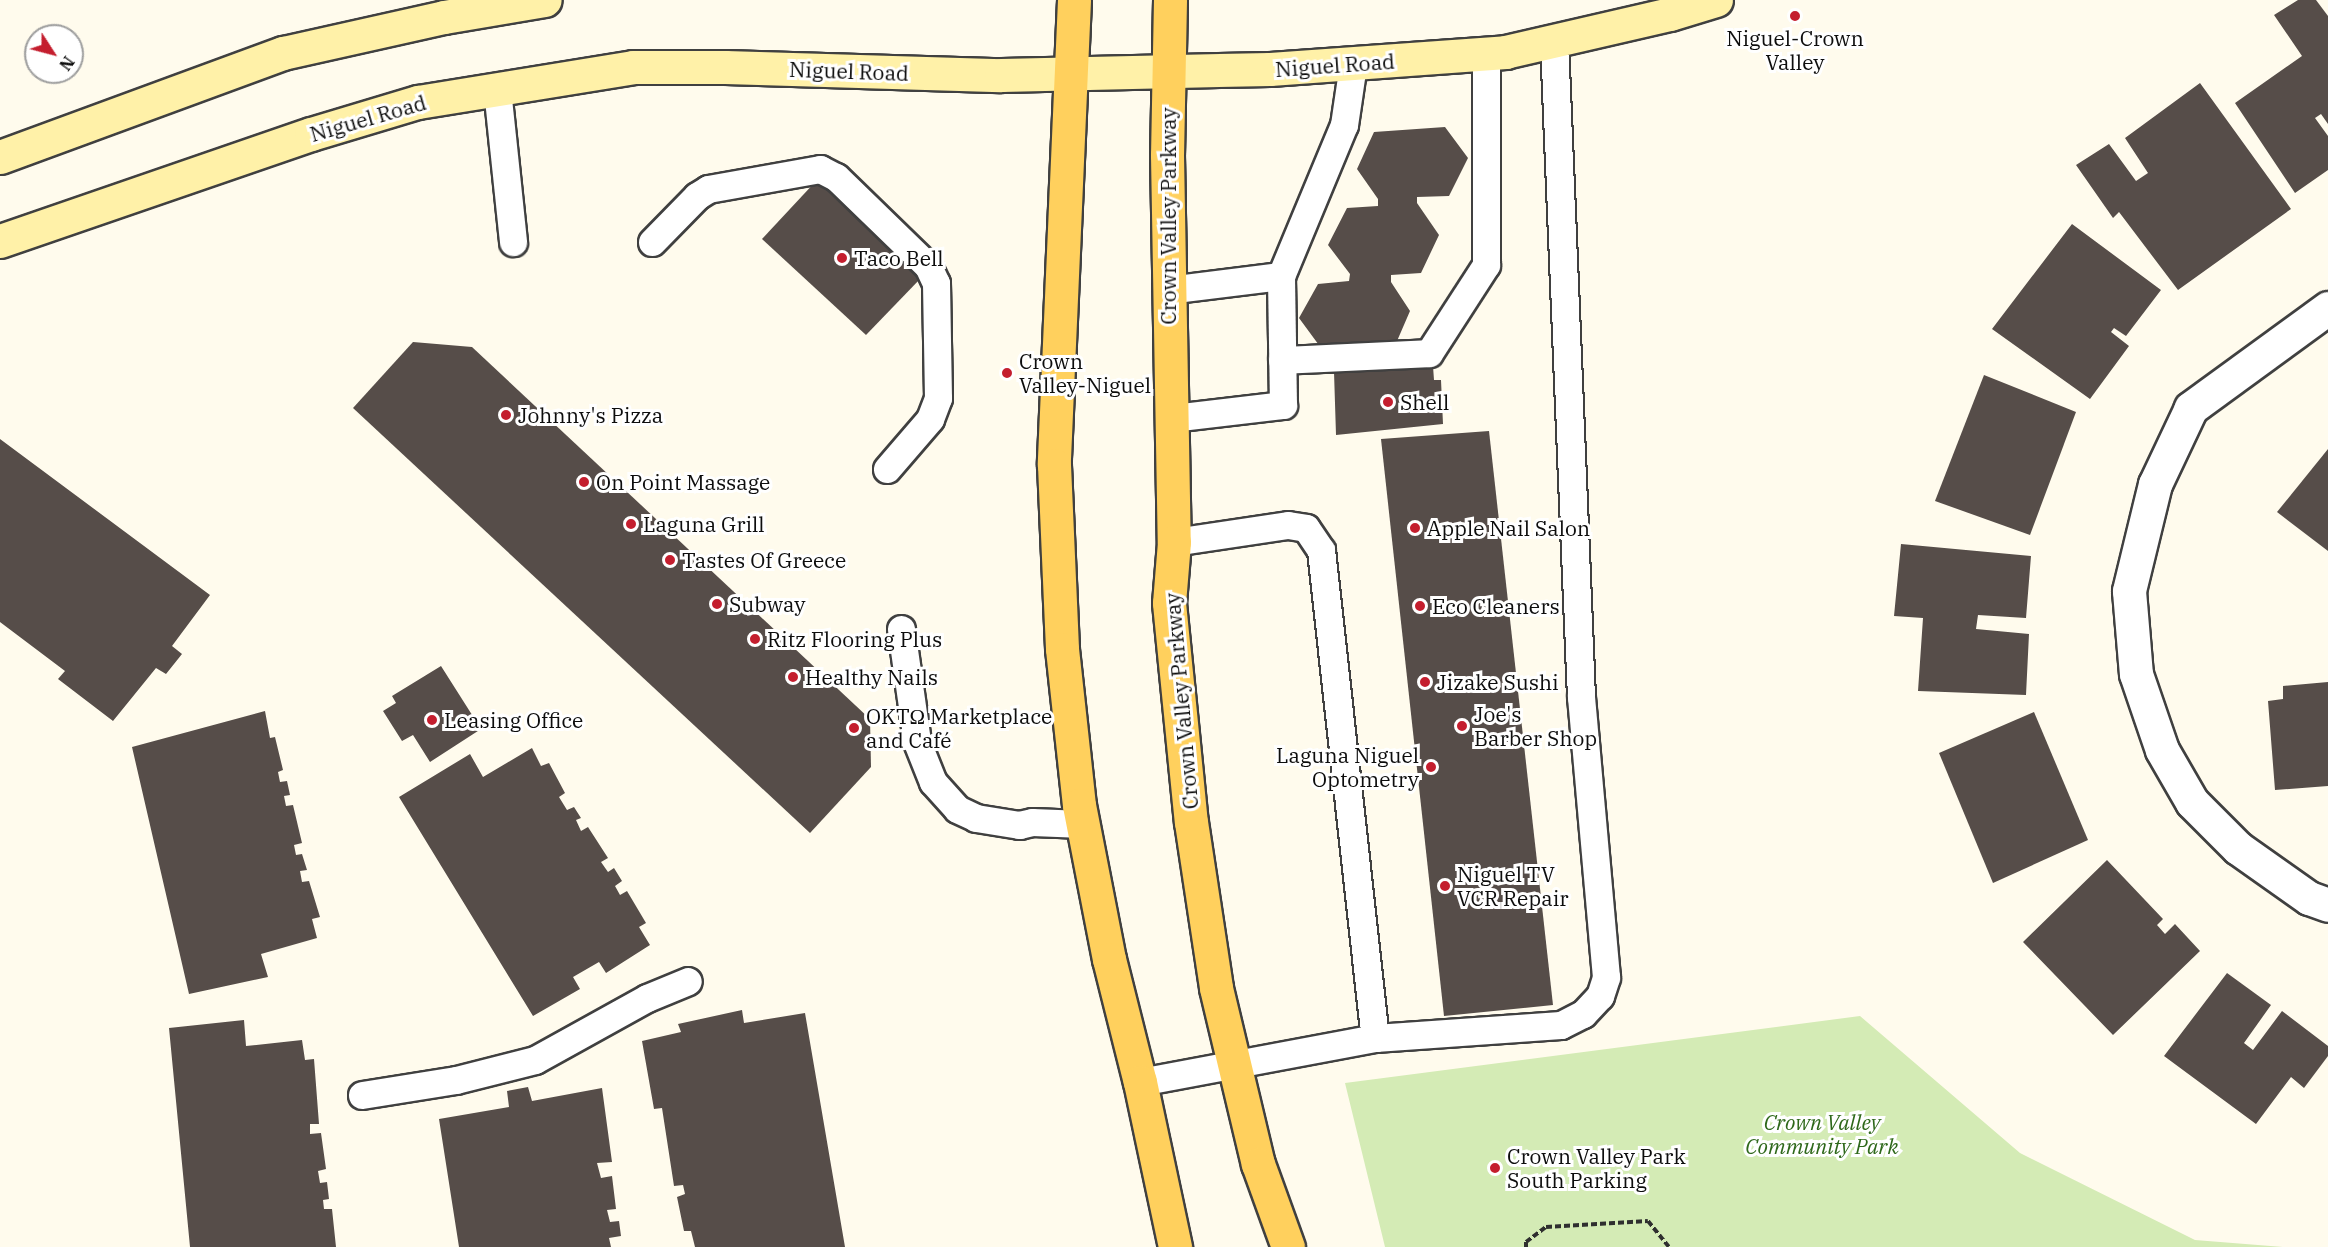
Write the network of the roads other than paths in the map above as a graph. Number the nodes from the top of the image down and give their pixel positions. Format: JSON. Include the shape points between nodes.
{"nodes":[{"id":1,"x":545,"y":0,"type":"edge"},
{"id":2,"x":1074,"y":0,"type":"edge"},
{"id":3,"x":1170,"y":0,"type":"edge"},
{"id":4,"x":1716,"y":0,"type":"edge"},
{"id":5,"x":1554,"y":42,"type":"junction"},
{"id":6,"x":1486,"y":54,"type":"junction"},
{"id":7,"x":1353,"y":64,"type":"junction"},
{"id":8,"x":1167,"y":71,"type":"junction"},
{"id":9,"x":1071,"y":73,"type":"junction"},
{"id":10,"x":497,"y":89,"type":"junction"},
{"id":11,"x":0,"y":157,"type":"edge"},
{"id":12,"x":0,"y":241,"type":"edge"},
{"id":13,"x":513,"y":242,"type":"dead end"},
{"id":14,"x":652,"y":242,"type":"dead end"},
{"id":15,"x":1281,"y":276,"type":"junction"},
{"id":16,"x":1168,"y":290,"type":"junction"},
{"id":17,"x":2328,"y":308,"type":"edge"},
{"id":18,"x":1282,"y":360,"type":"junction"},
{"id":19,"x":1172,"y":418,"type":"junction"},
{"id":20,"x":887,"y":469,"type":"dead end"},
{"id":21,"x":1174,"y":542,"type":"junction"},
{"id":22,"x":901,"y":629,"type":"dead end"},
{"id":23,"x":1083,"y":824,"type":"junction"},
{"id":24,"x":2328,"y":905,"type":"edge"},
{"id":25,"x":688,"y":981,"type":"dead end"},
{"id":26,"x":1375,"y":1038,"type":"junction"},
{"id":27,"x":1235,"y":1065,"type":"junction"},
{"id":28,"x":1140,"y":1082,"type":"junction"},
{"id":29,"x":362,"y":1095,"type":"dead end"},
{"id":30,"x":1175,"y":1247,"type":"edge"},
{"id":31,"x":1288,"y":1247,"type":"edge"}],
"edges":[{"from":1,"to":11,"type":"main road","via":[[444,17],[283,53]]},
{"from":2,"to":9,"type":"main road"},
{"from":3,"to":8,"type":"main road","name":"Crown Valley Parkway"},
{"from":4,"to":5,"type":"main road","name":"Niguel Road"},
{"from":5,"to":6,"type":"main road","name":"Niguel Road"},
{"from":5,"to":26,"type":"lane","via":[[1581,697],[1606,978],[1600,996],[1583,1014],[1561,1025]]},
{"from":6,"to":7,"type":"main road","name":"Niguel Road"},
{"from":6,"to":18,"type":"lane","via":[[1486,265],[1429,353]]},
{"from":7,"to":8,"type":"main road","name":"Niguel Road"},
{"from":7,"to":15,"type":"lane","via":[[1344,125]]},
{"from":8,"to":9,"type":"main road","name":"Niguel Road"},
{"from":8,"to":16,"type":"main road","name":"Crown Valley Parkway"},
{"from":9,"to":10,"type":"main road","name":"Niguel Road","via":[[633,67]]},
{"from":9,"to":23,"type":"main road","via":[[1054,465],[1062,650]]},
{"from":10,"to":12,"type":"main road","name":"Niguel Road","via":[[418,102],[311,134]]},
{"from":10,"to":13,"type":"lane"},
{"from":14,"to":20,"type":"lane","via":[[708,189],[820,169],[836,177],[928,266],[936,283],[938,398],[930,419]]},
{"from":15,"to":16,"type":"lane"},
{"from":15,"to":18,"type":"lane"},
{"from":16,"to":19,"type":"main road","name":"Crown Valley Parkway"},
{"from":17,"to":24,"type":"street","via":[[2191,408],[2156,484],[2129,591],[2136,674],[2162,750],[2192,802],[2238,848],[2309,898]]},
{"from":18,"to":19,"type":"lane","via":[[1283,405]]},
{"from":19,"to":21,"type":"main road","name":"Crown Valley Parkway"},
{"from":21,"to":26,"type":"lane","via":[[1288,525],[1306,528],[1321,550]]},
{"from":21,"to":27,"type":"main road","name":"Crown Valley Parkway","via":[[1169,603],[1191,822],[1216,988]]},
{"from":22,"to":23,"type":"lane","via":[[917,742],[933,783],[957,809],[976,819],[1019,825]]},
{"from":23,"to":28,"type":"main road","via":[[1109,959]]},
{"from":25,"to":29,"type":"lane","via":[[647,998],[535,1060],[456,1080]]},
{"from":26,"to":27,"type":"lane"},
{"from":27,"to":28,"type":"lane"},
{"from":27,"to":31,"type":"main road","name":"Crown Valley Parkway","via":[[1258,1164]]},
{"from":28,"to":30,"type":"main road"}]}
